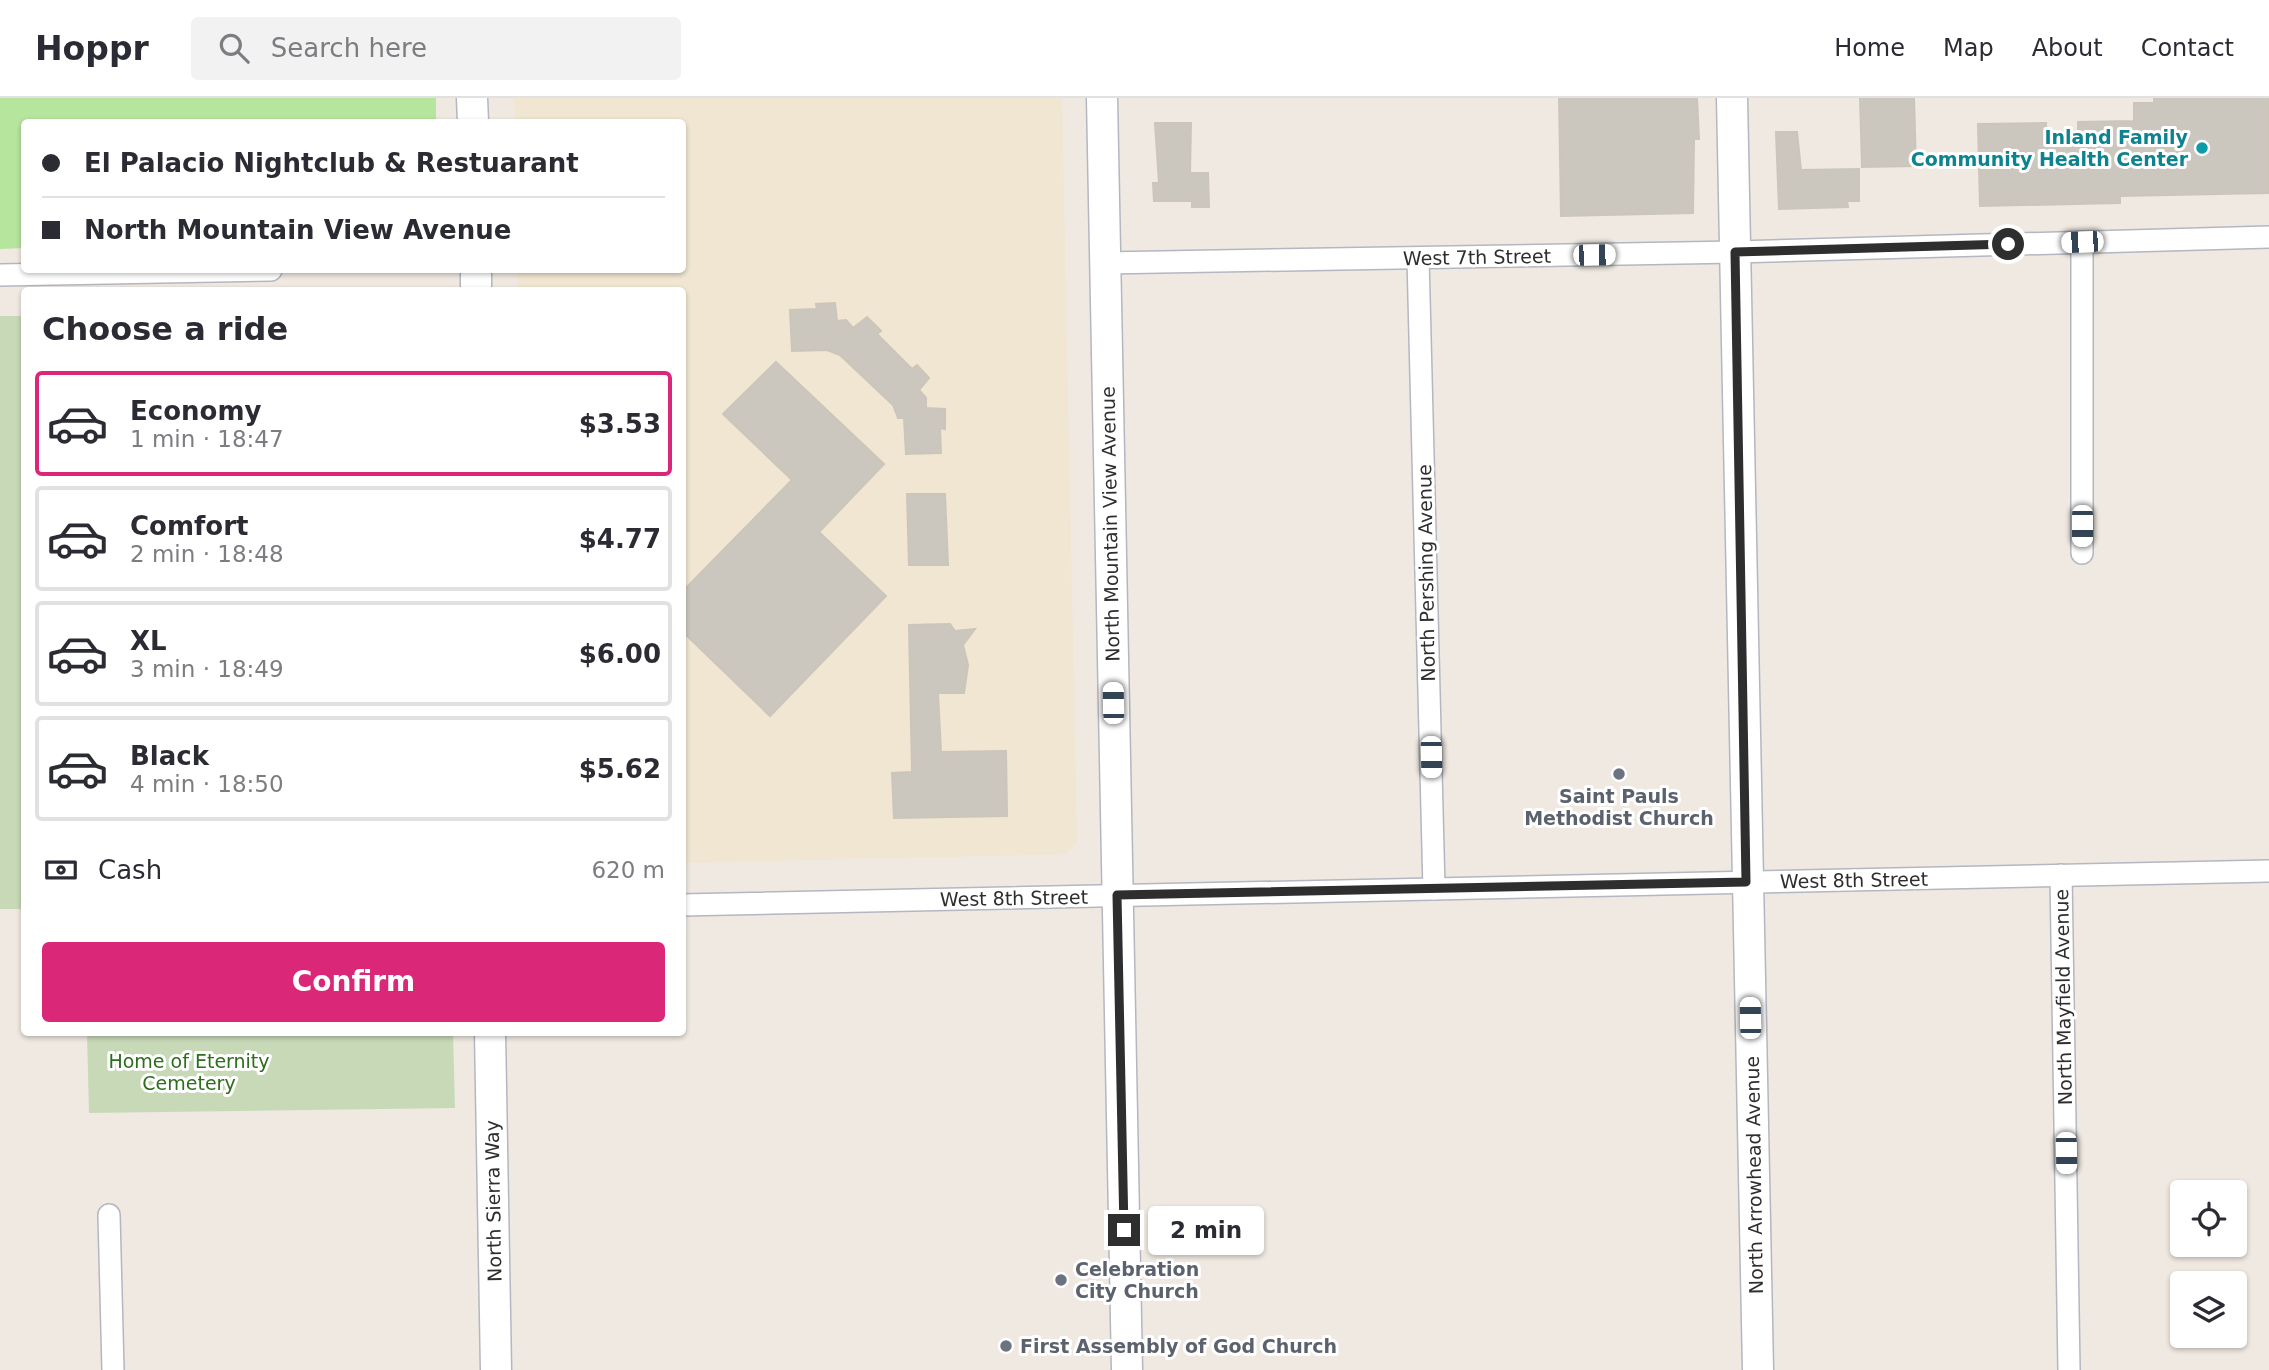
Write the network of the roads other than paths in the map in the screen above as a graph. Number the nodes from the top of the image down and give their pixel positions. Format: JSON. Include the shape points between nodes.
{"nodes":[{"id":1,"x":472,"y":98,"type":"edge"},
{"id":2,"x":1102,"y":98,"type":"edge"},
{"id":3,"x":1732,"y":98,"type":"edge"},
{"id":4,"x":473,"y":119,"type":"edge"},
{"id":5,"x":2269,"y":237,"type":"edge"},
{"id":6,"x":2082,"y":242,"type":"junction"},
{"id":7,"x":1735,"y":252,"type":"junction"},
{"id":8,"x":1418,"y":258,"type":"junction"},
{"id":9,"x":1105,"y":263,"type":"junction"},
{"id":10,"x":108,"y":273,"type":"edge"},
{"id":11,"x":0,"y":275,"type":"edge"},
{"id":12,"x":2082,"y":553,"type":"dead end"},
{"id":13,"x":2269,"y":871,"type":"edge"},
{"id":14,"x":2061,"y":875,"type":"junction"},
{"id":15,"x":1746,"y":882,"type":"junction"},
{"id":16,"x":1434,"y":888,"type":"junction"},
{"id":17,"x":1117,"y":895,"type":"junction"},
{"id":18,"x":686,"y":905,"type":"edge"},
{"id":19,"x":489,"y":1036,"type":"edge"},
{"id":20,"x":109,"y":1215,"type":"dead end"},
{"id":21,"x":114,"y":1370,"type":"edge"},
{"id":22,"x":496,"y":1370,"type":"edge"},
{"id":23,"x":1127,"y":1370,"type":"edge"},
{"id":24,"x":1758,"y":1370,"type":"edge"},
{"id":25,"x":2069,"y":1370,"type":"edge"}],
"edges":[{"from":1,"to":4,"type":"street"},
{"from":2,"to":9,"type":"street","name":"North Mountain View Avenue"},
{"from":3,"to":7,"type":"street","name":"North Arrowhead Avenue"},
{"from":5,"to":6,"type":"street","name":"West 7th Street"},
{"from":6,"to":7,"type":"street","name":"West 7th Street"},
{"from":6,"to":12,"type":"street"},
{"from":7,"to":8,"type":"street","name":"West 7th Street"},
{"from":7,"to":15,"type":"street","name":"North Arrowhead Avenue"},
{"from":8,"to":9,"type":"street","name":"West 7th Street"},
{"from":8,"to":16,"type":"street","name":"North Pershing Avenue"},
{"from":9,"to":17,"type":"street","name":"North Mountain View Avenue"},
{"from":10,"to":11,"type":"street"},
{"from":13,"to":14,"type":"street","name":"West 8th Street"},
{"from":14,"to":15,"type":"street","name":"West 8th Street"},
{"from":14,"to":25,"type":"street","name":"North Mayfield Avenue"},
{"from":15,"to":16,"type":"street","name":"West 8th Street"},
{"from":15,"to":24,"type":"street","name":"North Arrowhead Avenue"},
{"from":16,"to":17,"type":"street","name":"West 8th Street"},
{"from":17,"to":18,"type":"street","name":"West 8th Street"},
{"from":17,"to":23,"type":"street","name":"North Mountain View Avenue"},
{"from":19,"to":22,"type":"street","name":"North Sierra Way"},
{"from":20,"to":21,"type":"street"}]}
